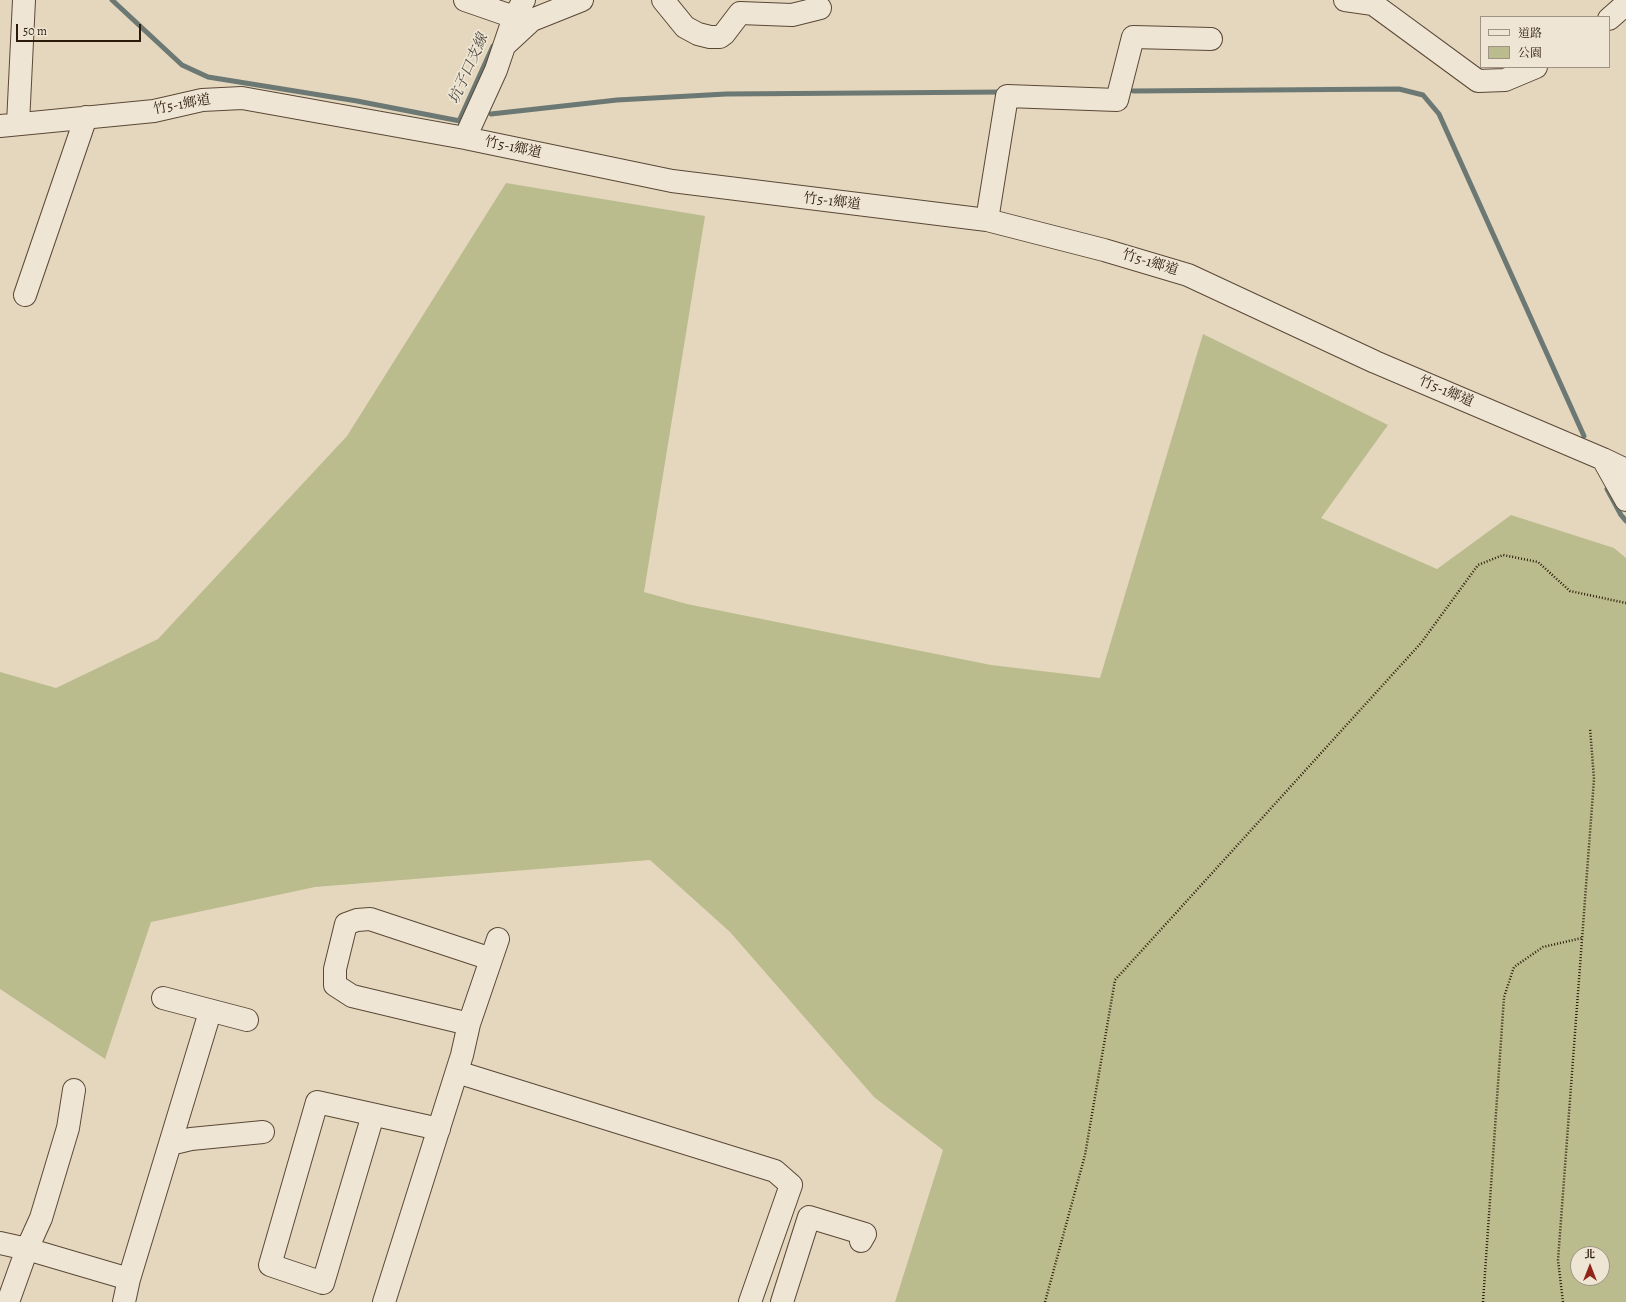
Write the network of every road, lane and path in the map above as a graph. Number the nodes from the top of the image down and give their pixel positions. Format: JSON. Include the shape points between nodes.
{"nodes":[{"id":1,"x":24,"y":0,"type":"edge"},
{"id":2,"x":465,"y":0,"type":"edge"},
{"id":3,"x":582,"y":0,"type":"edge"},
{"id":4,"x":663,"y":0,"type":"edge"},
{"id":5,"x":1345,"y":0,"type":"edge"},
{"id":6,"x":1626,"y":4,"type":"edge"},
{"id":7,"x":820,"y":8,"type":"dead end"},
{"id":8,"x":519,"y":9,"type":"edge"},
{"id":9,"x":1610,"y":18,"type":"edge"},
{"id":10,"x":1212,"y":39,"type":"dead end"},
{"id":11,"x":504,"y":46,"type":"junction"},
{"id":12,"x":1534,"y":68,"type":"edge"},
{"id":13,"x":86,"y":117,"type":"junction"},
{"id":14,"x":9,"y":125,"type":"edge"},
{"id":15,"x":465,"y":138,"type":"junction"},
{"id":16,"x":987,"y":220,"type":"junction"},
{"id":17,"x":25,"y":295,"type":"dead end"},
{"id":18,"x":1603,"y":459,"type":"junction"},
{"id":19,"x":1626,"y":470,"type":"edge"},
{"id":20,"x":1626,"y":500,"type":"edge"},
{"id":21,"x":1626,"y":603,"type":"edge"},
{"id":22,"x":1590,"y":728,"type":"dead end"},
{"id":23,"x":1582,"y":938,"type":"junction"},
{"id":24,"x":498,"y":939,"type":"dead end"},
{"id":25,"x":491,"y":959,"type":"junction"},
{"id":26,"x":163,"y":998,"type":"dead end"},
{"id":27,"x":210,"y":1012,"type":"junction"},
{"id":28,"x":247,"y":1020,"type":"dead end"},
{"id":29,"x":469,"y":1024,"type":"junction"},
{"id":30,"x":457,"y":1072,"type":"junction"},
{"id":31,"x":74,"y":1090,"type":"dead end"},
{"id":32,"x":373,"y":1115,"type":"junction"},
{"id":33,"x":439,"y":1129,"type":"junction"},
{"id":34,"x":263,"y":1132,"type":"dead end"},
{"id":35,"x":170,"y":1144,"type":"junction"},
{"id":36,"x":861,"y":1241,"type":"dead end"},
{"id":37,"x":0,"y":1243,"type":"edge"},
{"id":38,"x":27,"y":1248,"type":"junction"},
{"id":39,"x":129,"y":1279,"type":"junction"},
{"id":40,"x":8,"y":1302,"type":"edge"},
{"id":41,"x":124,"y":1302,"type":"edge"},
{"id":42,"x":384,"y":1302,"type":"edge"},
{"id":43,"x":750,"y":1302,"type":"edge"},
{"id":44,"x":782,"y":1302,"type":"edge"},
{"id":45,"x":1045,"y":1302,"type":"edge"},
{"id":46,"x":1483,"y":1302,"type":"edge"},
{"id":47,"x":1563,"y":1302,"type":"edge"}],
"edges":[{"from":1,"to":14,"type":"street"},
{"from":2,"to":8,"type":"street"},
{"from":3,"to":11,"type":"street","via":[[532,20]]},
{"from":4,"to":7,"type":"street","via":[[685,27],[710,37],[720,37],[724,34],[740,13],[792,15]]},
{"from":5,"to":12,"type":"street","via":[[1373,4],[1478,81],[1505,80]]},
{"from":6,"to":9,"type":"street"},
{"from":8,"to":11,"type":"street"},
{"from":10,"to":16,"type":"street","via":[[1133,37],[1117,100],[1007,96]]},
{"from":11,"to":15,"type":"street","via":[[496,70]]},
{"from":13,"to":14,"type":"street","name":"竹5-1鄉道"},
{"from":13,"to":15,"type":"street","name":"竹5-1鄉道","via":[[154,111],[202,100],[242,98]]},
{"from":13,"to":17,"type":"street"},
{"from":15,"to":16,"type":"street","name":"竹5-1鄉道","via":[[672,181]]},
{"from":16,"to":18,"type":"street","name":"竹5-1鄉道","via":[[1188,275],[1375,362]]},
{"from":18,"to":19,"type":"street","name":"竹5-1鄉道"},
{"from":18,"to":20,"type":"street"},
{"from":21,"to":45,"type":"path","via":[[1570,591],[1538,562],[1503,555],[1478,565],[1421,643],[1115,980],[1085,1155]]},
{"from":22,"to":23,"type":"path","via":[[1594,779]]},
{"from":23,"to":46,"type":"path","via":[[1544,947],[1514,967],[1504,997]]},
{"from":23,"to":47,"type":"path","via":[[1558,1260]]},
{"from":24,"to":25,"type":"street"},
{"from":25,"to":29,"type":"street"},
{"from":25,"to":29,"type":"street","via":[[370,919],[346,924],[335,969],[335,985],[352,996]]},
{"from":26,"to":27,"type":"street"},
{"from":27,"to":28,"type":"street"},
{"from":27,"to":35,"type":"street"},
{"from":29,"to":30,"type":"street"},
{"from":30,"to":33,"type":"street"},
{"from":30,"to":43,"type":"street","via":[[775,1171],[791,1185]]},
{"from":31,"to":38,"type":"street","via":[[68,1128],[41,1218]]},
{"from":32,"to":32,"type":"street","via":[[317,1102],[270,1265],[323,1283]]},
{"from":32,"to":33,"type":"street"},
{"from":33,"to":42,"type":"street"},
{"from":34,"to":35,"type":"street","via":[[191,1138]]},
{"from":35,"to":39,"type":"street"},
{"from":36,"to":44,"type":"street","via":[[865,1234],[809,1217]]},
{"from":37,"to":38,"type":"street"},
{"from":38,"to":39,"type":"street"},
{"from":38,"to":40,"type":"street"},
{"from":39,"to":41,"type":"street"}]}
